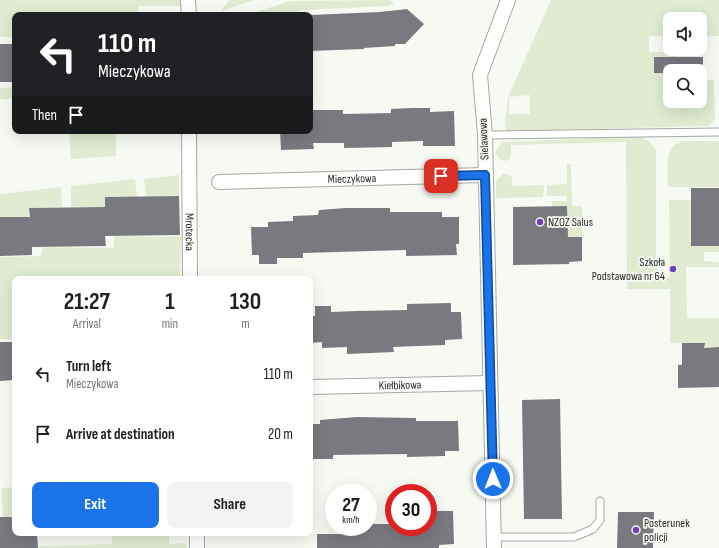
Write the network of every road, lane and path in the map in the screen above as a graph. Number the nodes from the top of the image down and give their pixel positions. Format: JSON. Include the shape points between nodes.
{"nodes":[{"id":1,"x":188,"y":0,"type":"edge"},
{"id":2,"x":508,"y":0,"type":"edge"},
{"id":3,"x":189,"y":12,"type":"edge"},
{"id":4,"x":719,"y":132,"type":"edge"},
{"id":5,"x":189,"y":134,"type":"edge"},
{"id":6,"x":485,"y":135,"type":"junction"},
{"id":7,"x":485,"y":175,"type":"junction"},
{"id":8,"x":219,"y":182,"type":"dead end"},
{"id":9,"x":190,"y":276,"type":"edge"},
{"id":10,"x":489,"y":383,"type":"junction"},
{"id":11,"x":313,"y":387,"type":"edge"},
{"id":12,"x":600,"y":501,"type":"dead end"},
{"id":13,"x":197,"y":536,"type":"edge"},
{"id":14,"x":494,"y":543,"type":"edge"},
{"id":15,"x":197,"y":548,"type":"edge"}],
"edges":[{"from":1,"to":3,"type":"street"},
{"from":2,"to":6,"type":"street","name":"Sielawowa","via":[[480,75]]},
{"from":4,"to":6,"type":"lane"},
{"from":5,"to":9,"type":"street","name":"Mrotecka"},
{"from":6,"to":7,"type":"street","name":"Sielawowa"},
{"from":7,"to":8,"type":"street","name":"Mieczykowa"},
{"from":7,"to":10,"type":"street","name":"Sielawowa"},
{"from":10,"to":11,"type":"street","name":"Kiełbikowa"},
{"from":10,"to":14,"type":"street","name":"Sielawowa"},
{"from":12,"to":14,"type":"lane","via":[[600,520],[592,529],[574,537]]},
{"from":13,"to":15,"type":"street"}]}
